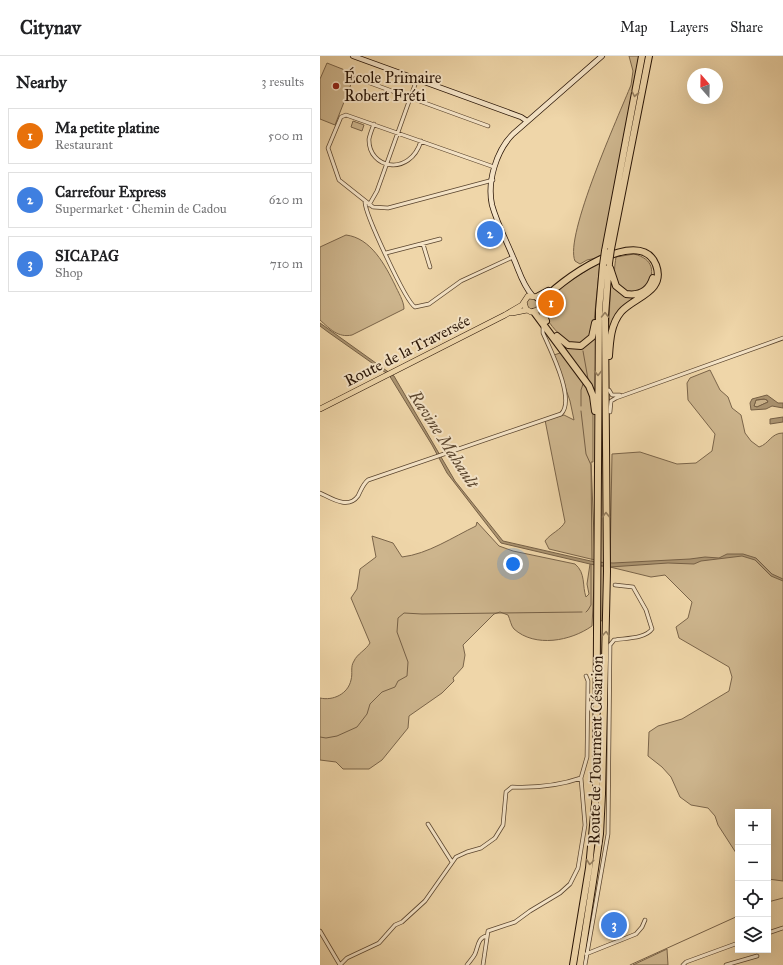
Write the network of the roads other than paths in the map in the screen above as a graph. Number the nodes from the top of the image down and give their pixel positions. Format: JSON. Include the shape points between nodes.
{"nodes":[{"id":1,"x":353,"y":56,"type":"edge"},
{"id":2,"x":602,"y":56,"type":"edge"},
{"id":3,"x":642,"y":56,"type":"edge"},
{"id":4,"x":649,"y":56,"type":"edge"},
{"id":5,"x":417,"y":79,"type":"junction"},
{"id":6,"x":370,"y":83,"type":"dead end"},
{"id":7,"x":410,"y":98,"type":"junction"},
{"id":8,"x":527,"y":121,"type":"junction"},
{"id":9,"x":374,"y":124,"type":"junction"},
{"id":10,"x":488,"y":126,"type":"dead end"},
{"id":11,"x":397,"y":132,"type":"junction"},
{"id":12,"x":421,"y":141,"type":"junction"},
{"id":13,"x":386,"y":164,"type":"junction"},
{"id":14,"x":495,"y":168,"type":"junction"},
{"id":15,"x":493,"y":180,"type":"junction"},
{"id":16,"x":365,"y":202,"type":"junction"},
{"id":17,"x":369,"y":205,"type":"junction"},
{"id":18,"x":440,"y":239,"type":"dead end"},
{"id":19,"x":423,"y":244,"type":"junction"},
{"id":20,"x":608,"y":250,"type":"junction"},
{"id":21,"x":386,"y":253,"type":"junction"},
{"id":22,"x":618,"y":254,"type":"junction"},
{"id":23,"x":514,"y":257,"type":"junction"},
{"id":24,"x":606,"y":264,"type":"junction"},
{"id":25,"x":430,"y":266,"type":"dead end"},
{"id":26,"x":555,"y":288,"type":"junction"},
{"id":27,"x":600,"y":294,"type":"junction"},
{"id":28,"x":530,"y":298,"type":"junction"},
{"id":29,"x":540,"y":305,"type":"junction"},
{"id":30,"x":527,"y":310,"type":"junction"},
{"id":31,"x":534,"y":312,"type":"junction"},
{"id":32,"x":505,"y":315,"type":"junction"},
{"id":33,"x":545,"y":325,"type":"junction"},
{"id":34,"x":783,"y":338,"type":"edge"},
{"id":35,"x":610,"y":390,"type":"junction"},
{"id":36,"x":627,"y":393,"type":"junction"},
{"id":37,"x":320,"y":409,"type":"edge"},
{"id":38,"x":610,"y":412,"type":"junction"},
{"id":39,"x":598,"y":440,"type":"junction"},
{"id":40,"x":606,"y":489,"type":"junction"},
{"id":41,"x":320,"y":493,"type":"edge"},
{"id":42,"x":615,"y":585,"type":"dead end"},
{"id":43,"x":586,"y":676,"type":"dead end"},
{"id":44,"x":581,"y":778,"type":"junction"},
{"id":45,"x":428,"y":824,"type":"dead end"},
{"id":46,"x":452,"y":862,"type":"junction"},
{"id":47,"x":645,"y":920,"type":"dead end"},
{"id":48,"x":783,"y":928,"type":"edge"},
{"id":49,"x":320,"y":931,"type":"edge"},
{"id":50,"x":771,"y":932,"type":"edge"},
{"id":51,"x":487,"y":936,"type":"junction"},
{"id":52,"x":735,"y":944,"type":"edge"},
{"id":53,"x":586,"y":954,"type":"junction"},
{"id":54,"x":757,"y":956,"type":"dead end"},
{"id":55,"x":467,"y":965,"type":"edge"},
{"id":56,"x":483,"y":965,"type":"edge"},
{"id":57,"x":573,"y":965,"type":"edge"},
{"id":58,"x":580,"y":965,"type":"edge"},
{"id":59,"x":585,"y":965,"type":"edge"},
{"id":60,"x":683,"y":965,"type":"edge"},
{"id":61,"x":726,"y":965,"type":"edge"}],
"edges":[{"from":1,"to":5,"type":"main road"},
{"from":2,"to":8,"type":"main road"},
{"from":3,"to":20,"type":"highway","one_way":true},
{"from":4,"to":20,"type":"highway"},
{"from":5,"to":7,"type":"street"},
{"from":5,"to":8,"type":"main road"},
{"from":6,"to":7,"type":"street"},
{"from":7,"to":10,"type":"street"},
{"from":7,"to":11,"type":"street"},
{"from":8,"to":14,"type":"main road","via":[[505,143]]},
{"from":9,"to":11,"type":"street"},
{"from":9,"to":13,"type":"street","via":[[370,147],[378,159]]},
{"from":9,"to":16,"type":"street","via":[[344,115],[328,150],[338,180]]},
{"from":11,"to":12,"type":"street"},
{"from":11,"to":13,"type":"street"},
{"from":12,"to":13,"type":"street","via":[[411,159],[397,165]]},
{"from":12,"to":14,"type":"street"},
{"from":13,"to":17,"type":"street"},
{"from":14,"to":15,"type":"main road"},
{"from":15,"to":17,"type":"street","via":[[388,208],[376,209]]},
{"from":15,"to":23,"type":"main road","via":[[493,207]]},
{"from":16,"to":17,"type":"street"},
{"from":16,"to":21,"type":"street","via":[[369,219]]},
{"from":18,"to":19,"type":"street"},
{"from":19,"to":21,"type":"street"},
{"from":19,"to":25,"type":"street"},
{"from":20,"to":24,"type":"highway","bridge":true},
{"from":21,"to":23,"type":"street","via":[[408,300],[418,308],[436,300],[462,281]]},
{"from":22,"to":24,"type":"highway","via":[[637,253],[649,261],[653,275],[649,287],[638,294],[623,292],[615,284]]},
{"from":22,"to":26,"type":"highway","via":[[589,265]]},
{"from":22,"to":35,"type":"highway","via":[[635,250],[646,253],[654,261],[657,274],[653,288],[626,307],[614,323],[610,341]]},
{"from":23,"to":28,"type":"main road"},
{"from":24,"to":27,"type":"highway"},
{"from":40,"to":24,"type":"highway","one_way":true},
{"from":26,"to":28,"type":"highway"},
{"from":26,"to":29,"type":"highway"},
{"from":27,"to":29,"type":"highway","via":[[593,334],[588,342],[578,347],[562,341],[544,318]]},
{"from":27,"to":39,"type":"highway","one_way":true},
{"from":28,"to":29,"type":"main road"},
{"from":28,"to":30,"type":"main road"},
{"from":28,"to":32,"type":"main road","name":"Route de la Traversée"},
{"from":29,"to":31,"type":"main road"},
{"from":30,"to":31,"type":"main road"},
{"from":30,"to":32,"type":"main road","name":"Route de la Traversée"},
{"from":31,"to":33,"type":"highway"},
{"from":32,"to":37,"type":"main road","name":"Route de la Traversée"},
{"from":33,"to":39,"type":"highway","via":[[591,389]]},
{"from":33,"to":41,"type":"street","via":[[543,333],[565,389],[564,411],[558,416],[368,480],[358,496],[350,502],[338,501]]},
{"from":34,"to":36,"type":"street"},
{"from":35,"to":36,"type":"street","via":[[614,395]]},
{"from":35,"to":38,"type":"highway"},
{"from":36,"to":38,"type":"street","via":[[612,400]]},
{"from":38,"to":40,"type":"highway"},
{"from":39,"to":57,"type":"highway","one_way":true,"via":[[598,678],[593,833]]},
{"from":58,"to":40,"type":"highway","one_way":true,"via":[[600,834],[607,571]]},
{"from":42,"to":53,"type":"street","name":"Route de Tourment Césarion","via":[[633,587],[646,610],[652,629],[642,636],[614,640],[610,645],[608,834]]},
{"from":43,"to":44,"type":"street","via":[[587,757]]},
{"from":44,"to":46,"type":"street","via":[[546,787],[508,788],[501,830],[485,846],[463,853]]},
{"from":44,"to":51,"type":"street","via":[[584,825],[580,861],[573,880],[554,898],[511,924],[490,930]]},
{"from":45,"to":46,"type":"street"},
{"from":46,"to":49,"type":"street","via":[[420,907],[395,925],[380,943],[347,958],[340,965]]},
{"from":47,"to":53,"type":"street","via":[[638,932]]},
{"from":48,"to":50,"type":"street"},
{"from":51,"to":55,"type":"street","via":[[482,937]]},
{"from":51,"to":56,"type":"street"},
{"from":52,"to":60,"type":"street"},
{"from":53,"to":59,"type":"street","name":"Route de Tourment Césarion"},
{"from":54,"to":61,"type":"street"}]}
